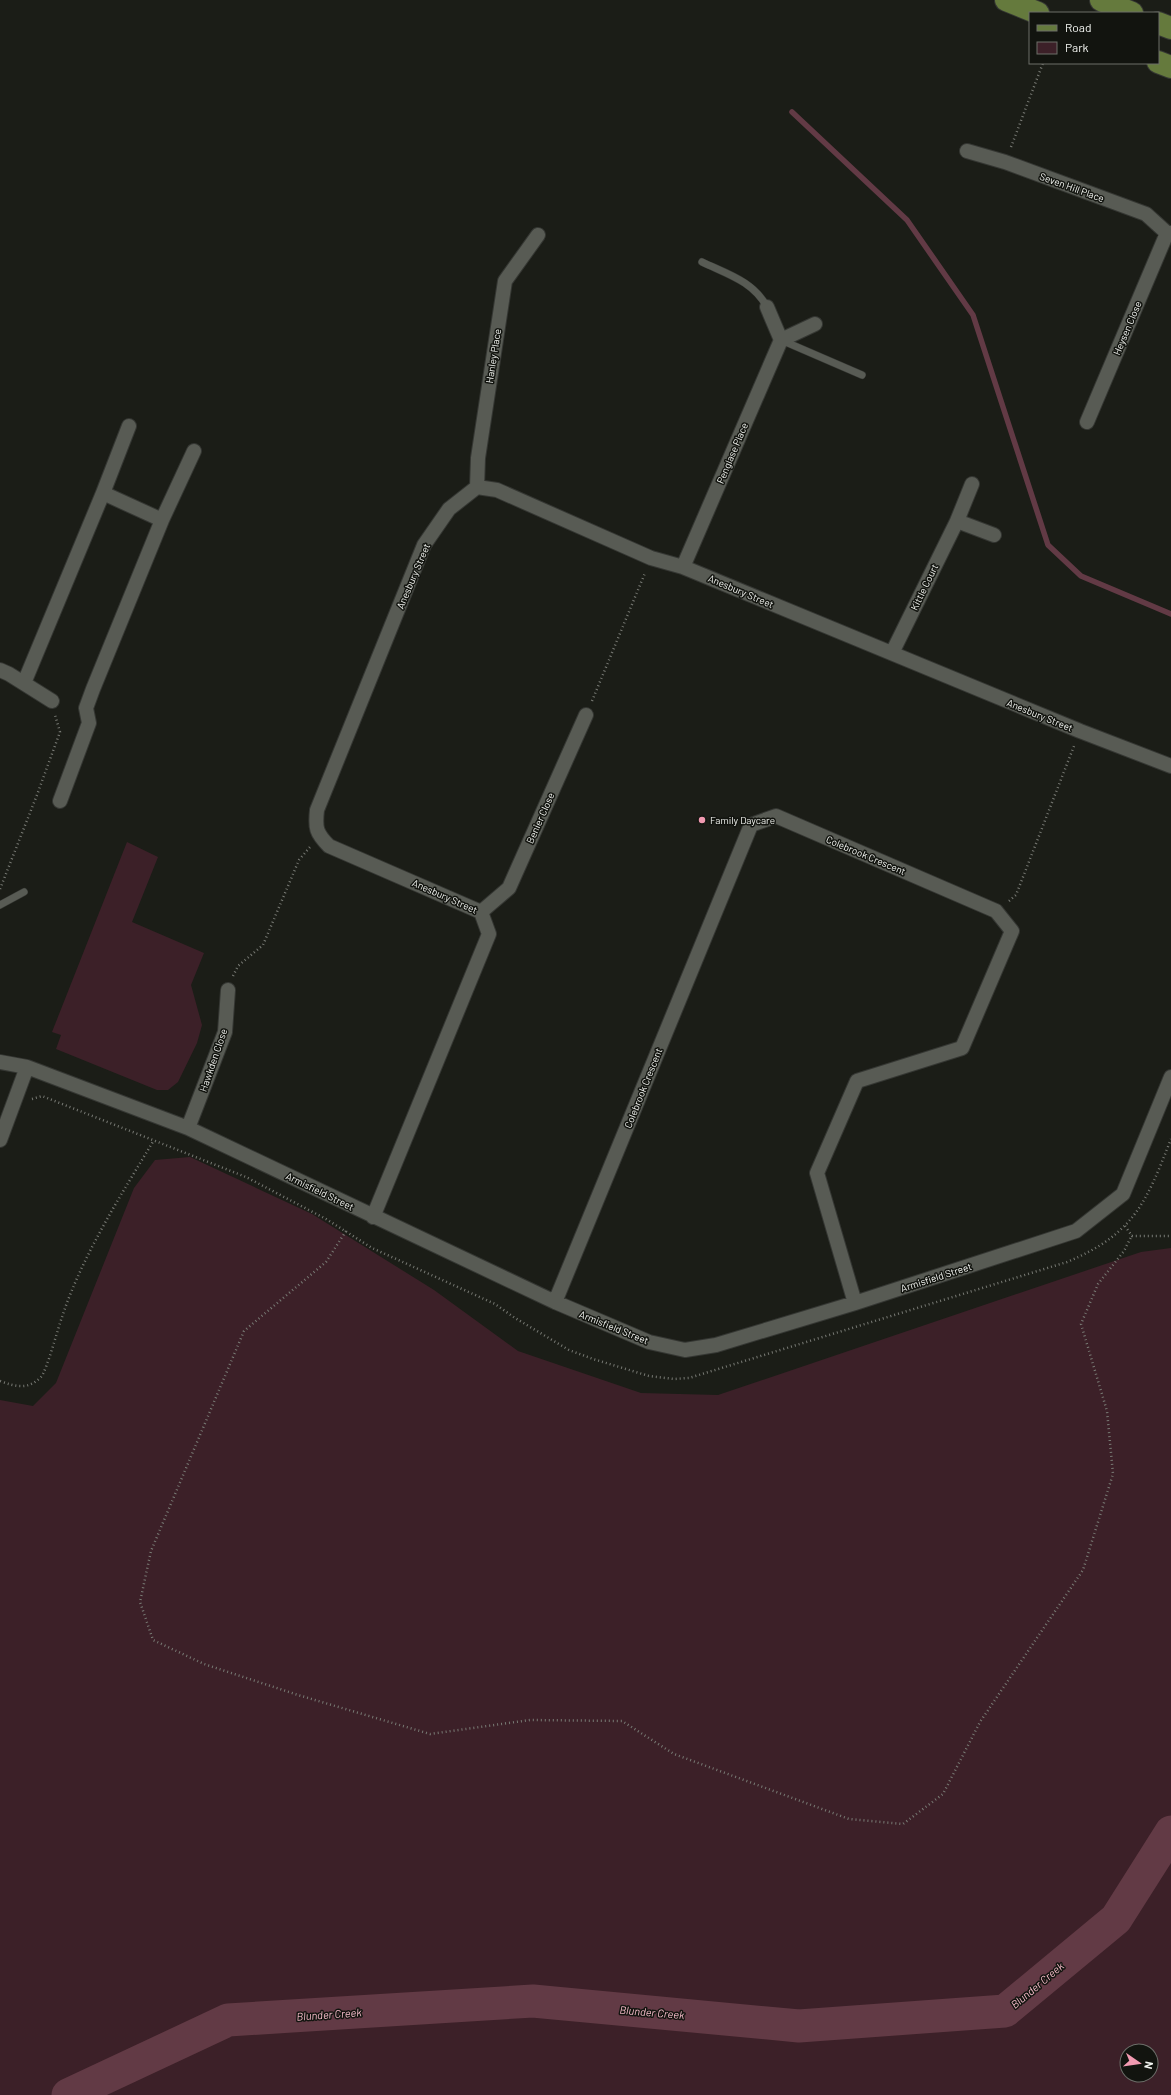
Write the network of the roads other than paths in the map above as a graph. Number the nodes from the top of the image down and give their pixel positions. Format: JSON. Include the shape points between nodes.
{"nodes":[{"id":1,"x":1006,"y":0,"type":"edge"},
{"id":2,"x":1100,"y":0,"type":"edge"},
{"id":3,"x":1036,"y":12,"type":"edge"},
{"id":4,"x":1130,"y":12,"type":"edge"},
{"id":5,"x":1159,"y":23,"type":"edge"},
{"id":6,"x":1171,"y":28,"type":"edge"},
{"id":7,"x":1159,"y":62,"type":"edge"},
{"id":8,"x":1171,"y":68,"type":"edge"},
{"id":9,"x":967,"y":151,"type":"dead end"},
{"id":10,"x":1169,"y":233,"type":"edge"},
{"id":11,"x":538,"y":235,"type":"dead end"},
{"id":12,"x":702,"y":262,"type":"dead end"},
{"id":13,"x":767,"y":307,"type":"joint"},
{"id":14,"x":815,"y":324,"type":"dead end"},
{"id":15,"x":780,"y":340,"type":"junction"},
{"id":16,"x":862,"y":375,"type":"dead end"},
{"id":17,"x":1087,"y":422,"type":"dead end"},
{"id":18,"x":129,"y":426,"type":"dead end"},
{"id":19,"x":194,"y":451,"type":"dead end"},
{"id":20,"x":972,"y":484,"type":"dead end"},
{"id":21,"x":477,"y":487,"type":"junction"},
{"id":22,"x":103,"y":493,"type":"junction"},
{"id":23,"x":162,"y":520,"type":"junction"},
{"id":24,"x":957,"y":521,"type":"junction"},
{"id":25,"x":994,"y":535,"type":"dead end"},
{"id":26,"x":683,"y":567,"type":"junction"},
{"id":27,"x":892,"y":653,"type":"junction"},
{"id":28,"x":0,"y":670,"type":"edge"},
{"id":29,"x":24,"y":683,"type":"junction"},
{"id":30,"x":52,"y":701,"type":"road end"},
{"id":31,"x":586,"y":715,"type":"road end"},
{"id":32,"x":1171,"y":766,"type":"edge"},
{"id":33,"x":60,"y":801,"type":"dead end"},
{"id":34,"x":24,"y":892,"type":"dead end"},
{"id":35,"x":0,"y":905,"type":"edge"},
{"id":36,"x":481,"y":912,"type":"junction"},
{"id":37,"x":228,"y":990,"type":"road end"},
{"id":38,"x":0,"y":1062,"type":"edge"},
{"id":39,"x":27,"y":1067,"type":"junction"},
{"id":40,"x":1171,"y":1077,"type":"edge"},
{"id":41,"x":188,"y":1128,"type":"junction"},
{"id":42,"x":0,"y":1140,"type":"edge"},
{"id":43,"x":374,"y":1217,"type":"junction"},
{"id":44,"x":555,"y":1302,"type":"junction"},
{"id":45,"x":855,"y":1303,"type":"junction"}],
"edges":[{"from":1,"to":3,"type":"main road"},
{"from":2,"to":4,"type":"main road"},
{"from":5,"to":6,"type":"main road"},
{"from":7,"to":8,"type":"main road"},
{"from":9,"to":10,"type":"street","name":"Seven Hill Place","via":[[1005,162],[1146,214]]},
{"from":10,"to":17,"type":"street","name":"Heysen Close"},
{"from":11,"to":21,"type":"street","name":"Hanley Place","via":[[505,281],[478,458]]},
{"from":12,"to":13,"type":"lane","via":[[752,286]]},
{"from":13,"to":15,"type":"street"},
{"from":14,"to":15,"type":"street"},
{"from":15,"to":16,"type":"lane"},
{"from":15,"to":26,"type":"street","name":"Penglase Place"},
{"from":18,"to":22,"type":"street"},
{"from":19,"to":23,"type":"street"},
{"from":20,"to":24,"type":"street","name":"Kittle Court"},
{"from":21,"to":26,"type":"street","name":"Anesbury Street","via":[[496,490],[651,558]]},
{"from":21,"to":36,"type":"street","name":"Anesbury Street","via":[[449,509],[424,545],[317,810],[316,824],[319,836],[329,846]]},
{"from":22,"to":23,"type":"street"},
{"from":22,"to":29,"type":"street"},
{"from":23,"to":33,"type":"street","via":[[86,708],[89,723]]},
{"from":24,"to":25,"type":"street"},
{"from":24,"to":27,"type":"street","name":"Kittle Court"},
{"from":26,"to":27,"type":"street","name":"Anesbury Street"},
{"from":27,"to":32,"type":"street","name":"Anesbury Street"},
{"from":28,"to":29,"type":"street"},
{"from":29,"to":30,"type":"street"},
{"from":31,"to":36,"type":"street","name":"Benier Close","via":[[509,888]]},
{"from":34,"to":35,"type":"lane"},
{"from":36,"to":43,"type":"street","name":"Anesbury Street","via":[[489,934]]},
{"from":37,"to":41,"type":"street","name":"Hawkden Close","via":[[225,1032]]},
{"from":38,"to":39,"type":"street","name":"Armisfield Street"},
{"from":39,"to":41,"type":"street","name":"Armisfield Street"},
{"from":39,"to":42,"type":"street"},
{"from":40,"to":45,"type":"street","name":"Armisfield Street","via":[[1123,1194],[1076,1231]]},
{"from":41,"to":43,"type":"street","name":"Armisfield Street"},
{"from":43,"to":44,"type":"street","name":"Armisfield Street"},
{"from":44,"to":45,"type":"street","name":"Armisfield Street","via":[[649,1342],[685,1350],[716,1345]]},
{"from":44,"to":45,"type":"street","name":"Colebrook Crescent","via":[[751,825],[776,816],[996,911],[1012,931],[962,1048],[857,1081],[817,1174]]}]}
